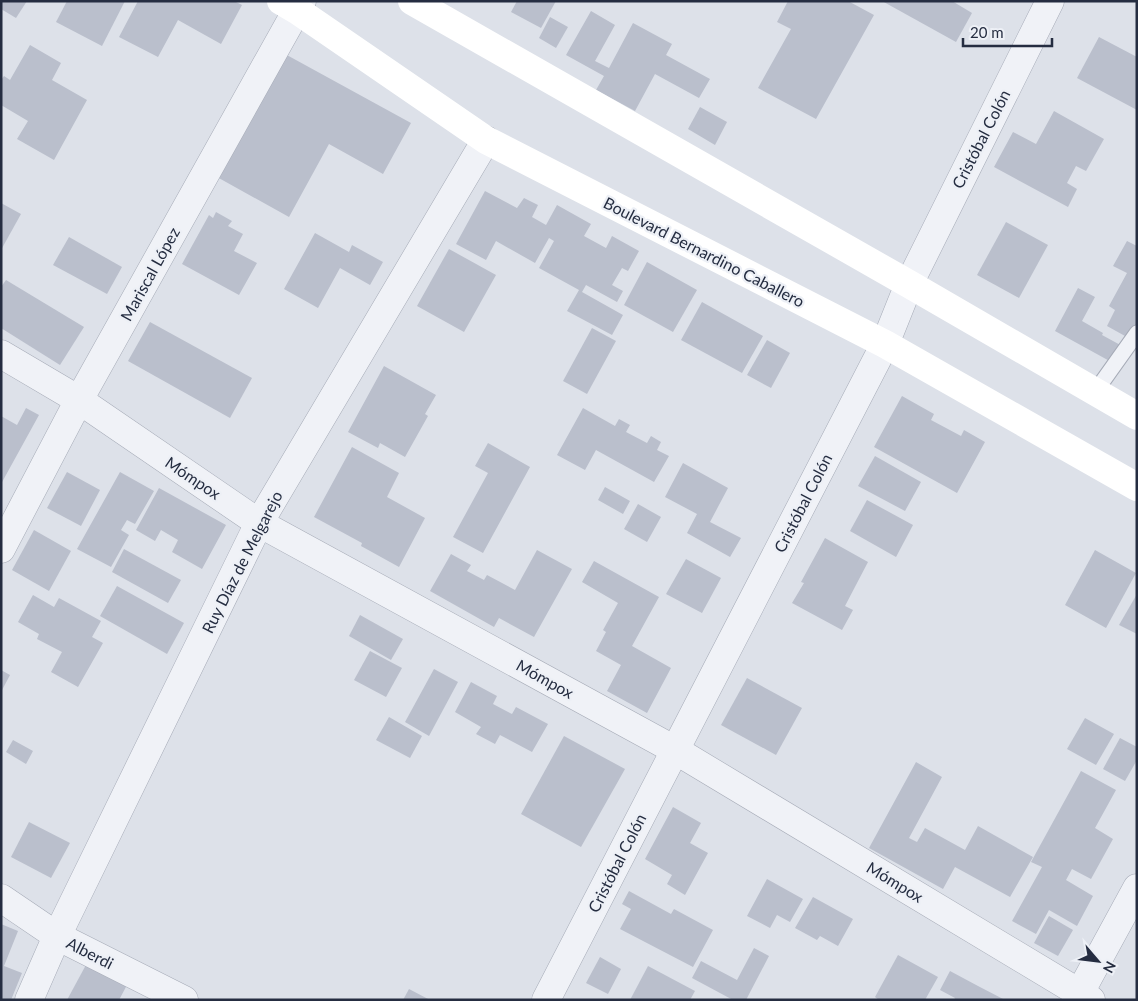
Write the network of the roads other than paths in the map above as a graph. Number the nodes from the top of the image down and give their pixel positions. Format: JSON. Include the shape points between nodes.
{"nodes":[{"id":1,"x":412,"y":1,"type":"edge"},
{"id":2,"x":1050,"y":1,"type":"edge"},
{"id":3,"x":294,"y":4,"type":"edge"},
{"id":4,"x":486,"y":140,"type":"junction"},
{"id":5,"x":908,"y":284,"type":"junction"},
{"id":6,"x":1137,"y":333,"type":"edge"},
{"id":7,"x":885,"y":344,"type":"junction"},
{"id":8,"x":1,"y":354,"type":"edge"},
{"id":9,"x":1095,"y":392,"type":"junction"},
{"id":10,"x":79,"y":400,"type":"junction"},
{"id":11,"x":1137,"y":416,"type":"edge"},
{"id":12,"x":1137,"y":487,"type":"edge"},
{"id":13,"x":260,"y":523,"type":"junction"},
{"id":14,"x":1,"y":549,"type":"edge"},
{"id":15,"x":675,"y":750,"type":"junction"},
{"id":16,"x":1137,"y":888,"type":"edge"},
{"id":17,"x":1,"y":898,"type":"edge"},
{"id":18,"x":57,"y":936,"type":"junction"},
{"id":19,"x":1082,"y":997,"type":"edge"},
{"id":20,"x":29,"y":1000,"type":"edge"},
{"id":21,"x":184,"y":1000,"type":"edge"},
{"id":22,"x":546,"y":1000,"type":"edge"}],
"edges":[{"from":1,"to":5,"type":"main road"},
{"from":2,"to":5,"type":"street","name":"Cristóbal Colón"},
{"from":3,"to":4,"type":"main road","name":"Boulevard Bernardino Caballero"},
{"from":3,"to":10,"type":"street","name":"Mariscal López"},
{"from":4,"to":7,"type":"main road","name":"Boulevard Bernardino Caballero"},
{"from":4,"to":13,"type":"street","name":"Ruy Díaz de Melgarejo"},
{"from":5,"to":7,"type":"street","name":"Cristóbal Colón"},
{"from":5,"to":9,"type":"main road"},
{"from":6,"to":9,"type":"lane"},
{"from":7,"to":12,"type":"main road","name":"Boulevard Bernardino Caballero"},
{"from":7,"to":15,"type":"street","name":"Cristóbal Colón"},
{"from":8,"to":10,"type":"street","name":"Mómpox"},
{"from":9,"to":11,"type":"main road"},
{"from":10,"to":13,"type":"street","name":"Mómpox"},
{"from":10,"to":14,"type":"street","name":"Mariscal López"},
{"from":13,"to":15,"type":"street","name":"Mómpox"},
{"from":13,"to":18,"type":"street","name":"Ruy Díaz de Melgarejo"},
{"from":15,"to":19,"type":"street","name":"Mómpox"},
{"from":15,"to":22,"type":"street","name":"Cristóbal Colón"},
{"from":16,"to":19,"type":"street"},
{"from":17,"to":18,"type":"street","name":"Alberdi"},
{"from":18,"to":20,"type":"street","name":"Ruy Díaz de Melgarejo"},
{"from":18,"to":21,"type":"street","name":"Alberdi"}]}
